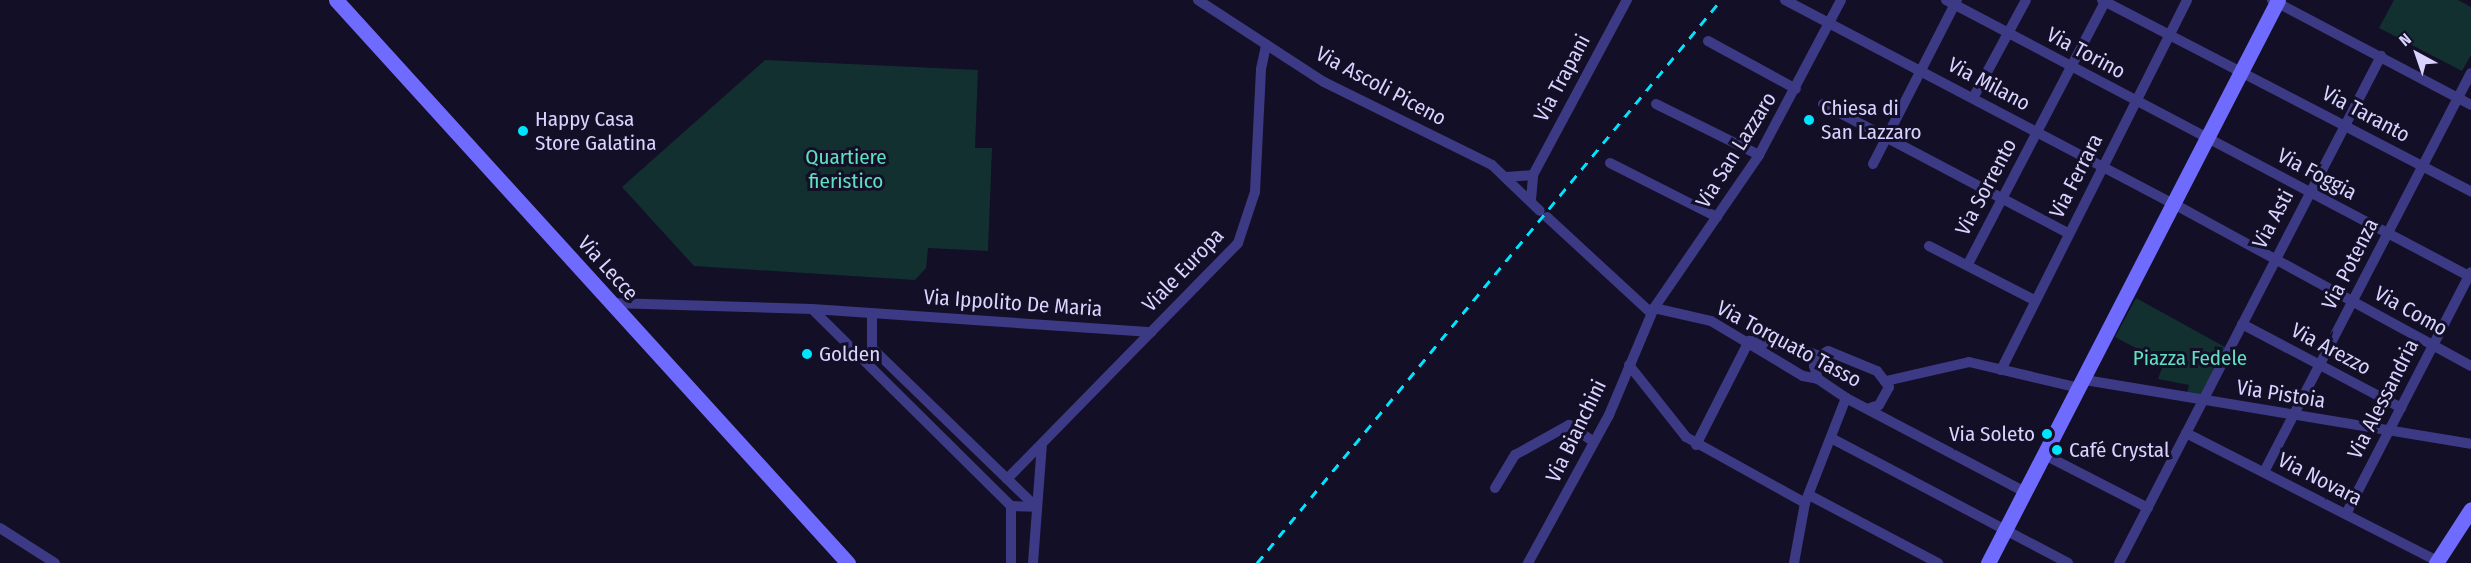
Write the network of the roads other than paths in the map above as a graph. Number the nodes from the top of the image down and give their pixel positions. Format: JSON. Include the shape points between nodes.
{"nodes":[{"id":1,"x":336,"y":0,"type":"edge"},
{"id":2,"x":1198,"y":0,"type":"edge"},
{"id":3,"x":1627,"y":0,"type":"edge"},
{"id":4,"x":1785,"y":0,"type":"edge"},
{"id":5,"x":1841,"y":0,"type":"edge"},
{"id":6,"x":2026,"y":0,"type":"edge"},
{"id":7,"x":2187,"y":0,"type":"edge"},
{"id":8,"x":2104,"y":1,"type":"edge"},
{"id":9,"x":2276,"y":1,"type":"edge"},
{"id":10,"x":1952,"y":2,"type":"edge"},
{"id":11,"x":1829,"y":23,"type":"junction"},
{"id":12,"x":2008,"y":34,"type":"junction"},
{"id":13,"x":2169,"y":36,"type":"junction"},
{"id":14,"x":1708,"y":41,"type":"dead end"},
{"id":15,"x":1266,"y":45,"type":"junction"},
{"id":16,"x":2381,"y":56,"type":"junction"},
{"id":17,"x":2071,"y":67,"type":"junction"},
{"id":18,"x":1919,"y":70,"type":"junction"},
{"id":19,"x":2242,"y":72,"type":"junction"},
{"id":20,"x":2471,"y":73,"type":"edge"},
{"id":21,"x":1796,"y":89,"type":"junction"},
{"id":22,"x":1973,"y":98,"type":"junction"},
{"id":23,"x":2458,"y":98,"type":"junction"},
{"id":24,"x":2136,"y":101,"type":"junction"},
{"id":25,"x":1656,"y":104,"type":"dead end"},
{"id":26,"x":1823,"y":104,"type":"dead end"},
{"id":27,"x":2471,"y":105,"type":"edge"},
{"id":28,"x":2345,"y":124,"type":"junction"},
{"id":29,"x":2037,"y":132,"type":"junction"},
{"id":30,"x":1887,"y":137,"type":"junction"},
{"id":31,"x":2208,"y":140,"type":"junction"},
{"id":32,"x":1759,"y":155,"type":"junction"},
{"id":33,"x":1610,"y":163,"type":"dead end"},
{"id":34,"x":1873,"y":164,"type":"dead end"},
{"id":35,"x":2423,"y":166,"type":"junction"},
{"id":36,"x":2102,"y":167,"type":"junction"},
{"id":37,"x":1533,"y":175,"type":"junction"},
{"id":38,"x":1506,"y":177,"type":"junction"},
{"id":39,"x":2471,"y":191,"type":"edge"},
{"id":40,"x":2309,"y":192,"type":"junction"},
{"id":41,"x":2002,"y":199,"type":"junction"},
{"id":42,"x":1531,"y":200,"type":"junction"},
{"id":43,"x":2174,"y":204,"type":"junction"},
{"id":44,"x":1544,"y":214,"type":"joint"},
{"id":45,"x":1717,"y":217,"type":"junction"},
{"id":46,"x":2068,"y":234,"type":"junction"},
{"id":47,"x":2388,"y":234,"type":"junction"},
{"id":48,"x":1929,"y":246,"type":"dead end"},
{"id":49,"x":2274,"y":259,"type":"junction"},
{"id":50,"x":1968,"y":264,"type":"junction"},
{"id":51,"x":2470,"y":275,"type":"edge"},
{"id":52,"x":2034,"y":300,"type":"junction"},
{"id":53,"x":2353,"y":302,"type":"junction"},
{"id":54,"x":611,"y":303,"type":"junction"},
{"id":55,"x":813,"y":309,"type":"junction"},
{"id":56,"x":1652,"y":310,"type":"junction"},
{"id":57,"x":873,"y":314,"type":"junction"},
{"id":58,"x":2242,"y":324,"type":"junction"},
{"id":59,"x":1151,"y":332,"type":"junction"},
{"id":60,"x":1749,"y":341,"type":"junction"},
{"id":61,"x":2432,"y":346,"type":"junction"},
{"id":62,"x":872,"y":348,"type":"junction"},
{"id":63,"x":1819,"y":356,"type":"junction"},
{"id":64,"x":861,"y":358,"type":"junction"},
{"id":65,"x":1629,"y":365,"type":"junction"},
{"id":66,"x":2320,"y":365,"type":"junction"},
{"id":67,"x":2471,"y":366,"type":"edge"},
{"id":68,"x":2001,"y":370,"type":"junction"},
{"id":69,"x":1818,"y":379,"type":"junction"},
{"id":70,"x":1886,"y":381,"type":"junction"},
{"id":71,"x":2082,"y":384,"type":"junction"},
{"id":72,"x":1846,"y":398,"type":"junction"},
{"id":73,"x":2204,"y":401,"type":"junction"},
{"id":74,"x":1870,"y":408,"type":"junction"},
{"id":75,"x":2401,"y":408,"type":"junction"},
{"id":76,"x":2294,"y":415,"type":"junction"},
{"id":77,"x":2387,"y":432,"type":"junction"},
{"id":78,"x":2186,"y":433,"type":"junction"},
{"id":79,"x":1832,"y":438,"type":"junction"},
{"id":80,"x":1594,"y":442,"type":"junction"},
{"id":81,"x":1042,"y":444,"type":"junction"},
{"id":82,"x":2471,"y":444,"type":"edge"},
{"id":83,"x":1696,"y":445,"type":"junction"},
{"id":84,"x":2043,"y":454,"type":"junction"},
{"id":85,"x":2264,"y":472,"type":"junction"},
{"id":86,"x":1007,"y":478,"type":"junction"},
{"id":87,"x":1495,"y":488,"type":"dead end"},
{"id":88,"x":2024,"y":491,"type":"junction"},
{"id":89,"x":1807,"y":499,"type":"junction"},
{"id":90,"x":1011,"y":506,"type":"junction"},
{"id":91,"x":1036,"y":507,"type":"junction"},
{"id":92,"x":2148,"y":508,"type":"junction"},
{"id":93,"x":2471,"y":509,"type":"edge"},
{"id":94,"x":2346,"y":514,"type":"junction"},
{"id":95,"x":0,"y":528,"type":"edge"},
{"id":96,"x":2005,"y":530,"type":"junction"},
{"id":97,"x":2436,"y":562,"type":"edge"},
{"id":98,"x":54,"y":563,"type":"edge"},
{"id":99,"x":848,"y":563,"type":"edge"},
{"id":100,"x":1011,"y":563,"type":"edge"},
{"id":101,"x":1033,"y":563,"type":"edge"},
{"id":102,"x":1528,"y":563,"type":"edge"},
{"id":103,"x":1794,"y":563,"type":"edge"},
{"id":104,"x":1938,"y":563,"type":"edge"},
{"id":105,"x":1988,"y":563,"type":"edge"},
{"id":106,"x":2068,"y":563,"type":"edge"},
{"id":107,"x":2119,"y":563,"type":"edge"}],
"edges":[{"from":1,"to":54,"type":"main road","name":"Via Lecce"},
{"from":2,"to":15,"type":"street","name":"Via Ascoli Piceno"},
{"from":3,"to":37,"type":"street","name":"Via Trapani"},
{"from":4,"to":11,"type":"street","name":"Via Milano"},
{"from":5,"to":11,"type":"street","name":"Via San Lazzaro"},
{"from":6,"to":12,"type":"street"},
{"from":7,"to":13,"type":"street","name":"Via Ferrara"},
{"from":8,"to":13,"type":"street","name":"Via Taranto"},
{"from":8,"to":17,"type":"street","name":"Via Sorrento"},
{"from":9,"to":16,"type":"street"},
{"from":9,"to":19,"type":"main road"},
{"from":10,"to":12,"type":"street","name":"Via Torino"},
{"from":10,"to":18,"type":"street"},
{"from":11,"to":18,"type":"street","name":"Via Milano"},
{"from":11,"to":21,"type":"street","name":"Via San Lazzaro"},
{"from":12,"to":17,"type":"street","name":"Via Torino"},
{"from":12,"to":22,"type":"street"},
{"from":13,"to":19,"type":"street","name":"Via Taranto"},
{"from":13,"to":24,"type":"street","name":"Via Ferrara"},
{"from":14,"to":21,"type":"street"},
{"from":15,"to":38,"type":"street","name":"Via Ascoli Piceno","via":[[1324,82],[1467,152]]},
{"from":15,"to":59,"type":"street","name":"Viale Europa","via":[[1261,69],[1255,192],[1247,223],[1238,243]]},
{"from":16,"to":23,"type":"street"},
{"from":16,"to":28,"type":"street","name":"Via Asti"},
{"from":17,"to":24,"type":"street","name":"Via Torino"},
{"from":17,"to":29,"type":"street","name":"Via Sorrento"},
{"from":18,"to":22,"type":"street","name":"Via Milano"},
{"from":18,"to":30,"type":"street"},
{"from":19,"to":28,"type":"street","name":"Via Taranto"},
{"from":19,"to":31,"type":"main road"},
{"from":20,"to":23,"type":"street","name":"Via Potenza"},
{"from":21,"to":32,"type":"street","name":"Via San Lazzaro"},
{"from":22,"to":29,"type":"street","name":"Via Milano"},
{"from":23,"to":27,"type":"street"},
{"from":23,"to":35,"type":"street","name":"Via Potenza"},
{"from":24,"to":31,"type":"street","name":"Via Torino"},
{"from":24,"to":36,"type":"street","name":"Via Ferrara"},
{"from":25,"to":32,"type":"street"},
{"from":26,"to":30,"type":"street"},
{"from":28,"to":35,"type":"street","name":"Via Taranto"},
{"from":28,"to":40,"type":"street","name":"Via Asti"},
{"from":29,"to":36,"type":"street","name":"Via Milano"},
{"from":29,"to":41,"type":"street","name":"Via Sorrento"},
{"from":30,"to":34,"type":"street"},
{"from":30,"to":41,"type":"street"},
{"from":31,"to":40,"type":"street","name":"Via Foggia"},
{"from":31,"to":43,"type":"main road"},
{"from":32,"to":45,"type":"street","name":"Via San Lazzaro"},
{"from":33,"to":45,"type":"street"},
{"from":35,"to":39,"type":"street","name":"Via Taranto"},
{"from":35,"to":47,"type":"street","name":"Via Potenza"},
{"from":36,"to":43,"type":"street","name":"Via Milano"},
{"from":36,"to":46,"type":"street","name":"Via Ferrara"},
{"from":37,"to":38,"type":"street"},
{"from":37,"to":42,"type":"street","name":"Via Trapani"},
{"from":38,"to":42,"type":"street","name":"Via Ascoli Piceno"},
{"from":40,"to":47,"type":"street","name":"Via Foggia"},
{"from":40,"to":49,"type":"street","name":"Via Asti"},
{"from":41,"to":46,"type":"street"},
{"from":41,"to":50,"type":"street","name":"Via Sorrento"},
{"from":42,"to":44,"type":"street","name":"Via Ascoli Piceno"},
{"from":43,"to":49,"type":"street","name":"Via Como"},
{"from":43,"to":71,"type":"main road"},
{"from":44,"to":56,"type":"street","name":"Via Torquato Tasso"},
{"from":45,"to":56,"type":"street","name":"Via San Lazzaro"},
{"from":46,"to":52,"type":"street","name":"Via Ferrara"},
{"from":47,"to":51,"type":"street","name":"Via Foggia"},
{"from":47,"to":53,"type":"street","name":"Via Potenza"},
{"from":48,"to":50,"type":"street"},
{"from":49,"to":53,"type":"street","name":"Via Como"},
{"from":49,"to":58,"type":"street","name":"Via Asti"},
{"from":50,"to":52,"type":"street"},
{"from":51,"to":61,"type":"street","name":"Via Alessandria"},
{"from":52,"to":68,"type":"street","name":"Via Ferrara"},
{"from":53,"to":61,"type":"street","name":"Via Como"},
{"from":53,"to":66,"type":"street","name":"Via Potenza"},
{"from":54,"to":55,"type":"street","name":"Via Ippolito De Maria"},
{"from":54,"to":99,"type":"main road","name":"Via Lecce"},
{"from":55,"to":57,"type":"street","name":"Via Ippolito De Maria"},
{"from":55,"to":64,"type":"street"},
{"from":56,"to":60,"type":"street","name":"Via Torquato Tasso","via":[[1711,321]]},
{"from":56,"to":65,"type":"street","name":"Via Bianchini"},
{"from":57,"to":59,"type":"street","name":"Via Ippolito De Maria"},
{"from":57,"to":62,"type":"street"},
{"from":58,"to":66,"type":"street","name":"Via Arezzo"},
{"from":58,"to":73,"type":"street","name":"Via Asti"},
{"from":59,"to":81,"type":"street","name":"Viale Europa"},
{"from":60,"to":63,"type":"street","via":[[1792,346]]},
{"from":60,"to":69,"type":"street","name":"Via Torquato Tasso","via":[[1803,375]]},
{"from":60,"to":83,"type":"street"},
{"from":61,"to":67,"type":"street","name":"Via Como"},
{"from":61,"to":75,"type":"street","name":"Via Alessandria"},
{"from":62,"to":64,"type":"street"},
{"from":62,"to":86,"type":"street"},
{"from":63,"to":69,"type":"street","via":[[1814,366]]},
{"from":63,"to":70,"type":"street","via":[[1828,351],[1847,357],[1877,371]]},
{"from":64,"to":90,"type":"street"},
{"from":65,"to":80,"type":"street","name":"Via Bianchini"},
{"from":65,"to":83,"type":"street"},
{"from":66,"to":75,"type":"street","name":"Via Arezzo"},
{"from":66,"to":76,"type":"street","name":"Via Potenza"},
{"from":68,"to":70,"type":"street","name":"Via Pistoia","via":[[1969,362]]},
{"from":68,"to":71,"type":"street","name":"Via Pistoia"},
{"from":69,"to":72,"type":"street","name":"Via Torquato Tasso"},
{"from":70,"to":74,"type":"street","via":[[1886,397]]},
{"from":71,"to":73,"type":"street","name":"Via Pistoia"},
{"from":71,"to":84,"type":"main road"},
{"from":72,"to":74,"type":"street","name":"Via Torquato Tasso"},
{"from":72,"to":79,"type":"street"},
{"from":73,"to":76,"type":"street","name":"Via Pistoia"},
{"from":73,"to":78,"type":"street","name":"Via Asti"},
{"from":74,"to":88,"type":"street","name":"Via Torquato Tasso"},
{"from":75,"to":77,"type":"street","name":"Via Alessandria"},
{"from":76,"to":77,"type":"street","name":"Via Pistoia"},
{"from":76,"to":85,"type":"street","name":"Via Potenza"},
{"from":77,"to":82,"type":"street","name":"Via Pistoia"},
{"from":77,"to":94,"type":"street","name":"Via Alessandria"},
{"from":78,"to":85,"type":"street","name":"Via Novara"},
{"from":78,"to":92,"type":"street","name":"Via Asti"},
{"from":79,"to":89,"type":"street"},
{"from":79,"to":96,"type":"street"},
{"from":80,"to":87,"type":"street","via":[[1569,425],[1515,455]]},
{"from":80,"to":102,"type":"street","name":"Via Bianchini"},
{"from":81,"to":86,"type":"street","name":"Viale Europa"},
{"from":81,"to":91,"type":"street"},
{"from":83,"to":89,"type":"street"},
{"from":84,"to":88,"type":"main road"},
{"from":84,"to":92,"type":"street"},
{"from":85,"to":94,"type":"street","name":"Via Novara"},
{"from":86,"to":91,"type":"street"},
{"from":88,"to":96,"type":"main road"},
{"from":89,"to":103,"type":"street"},
{"from":89,"to":104,"type":"street"},
{"from":90,"to":91,"type":"street"},
{"from":90,"to":100,"type":"street"},
{"from":91,"to":101,"type":"street"},
{"from":92,"to":107,"type":"street","name":"Via Asti"},
{"from":93,"to":97,"type":"main road"},
{"from":94,"to":97,"type":"street","name":"Via Novara"},
{"from":95,"to":98,"type":"street"},
{"from":96,"to":105,"type":"main road"},
{"from":96,"to":106,"type":"street"}]}
